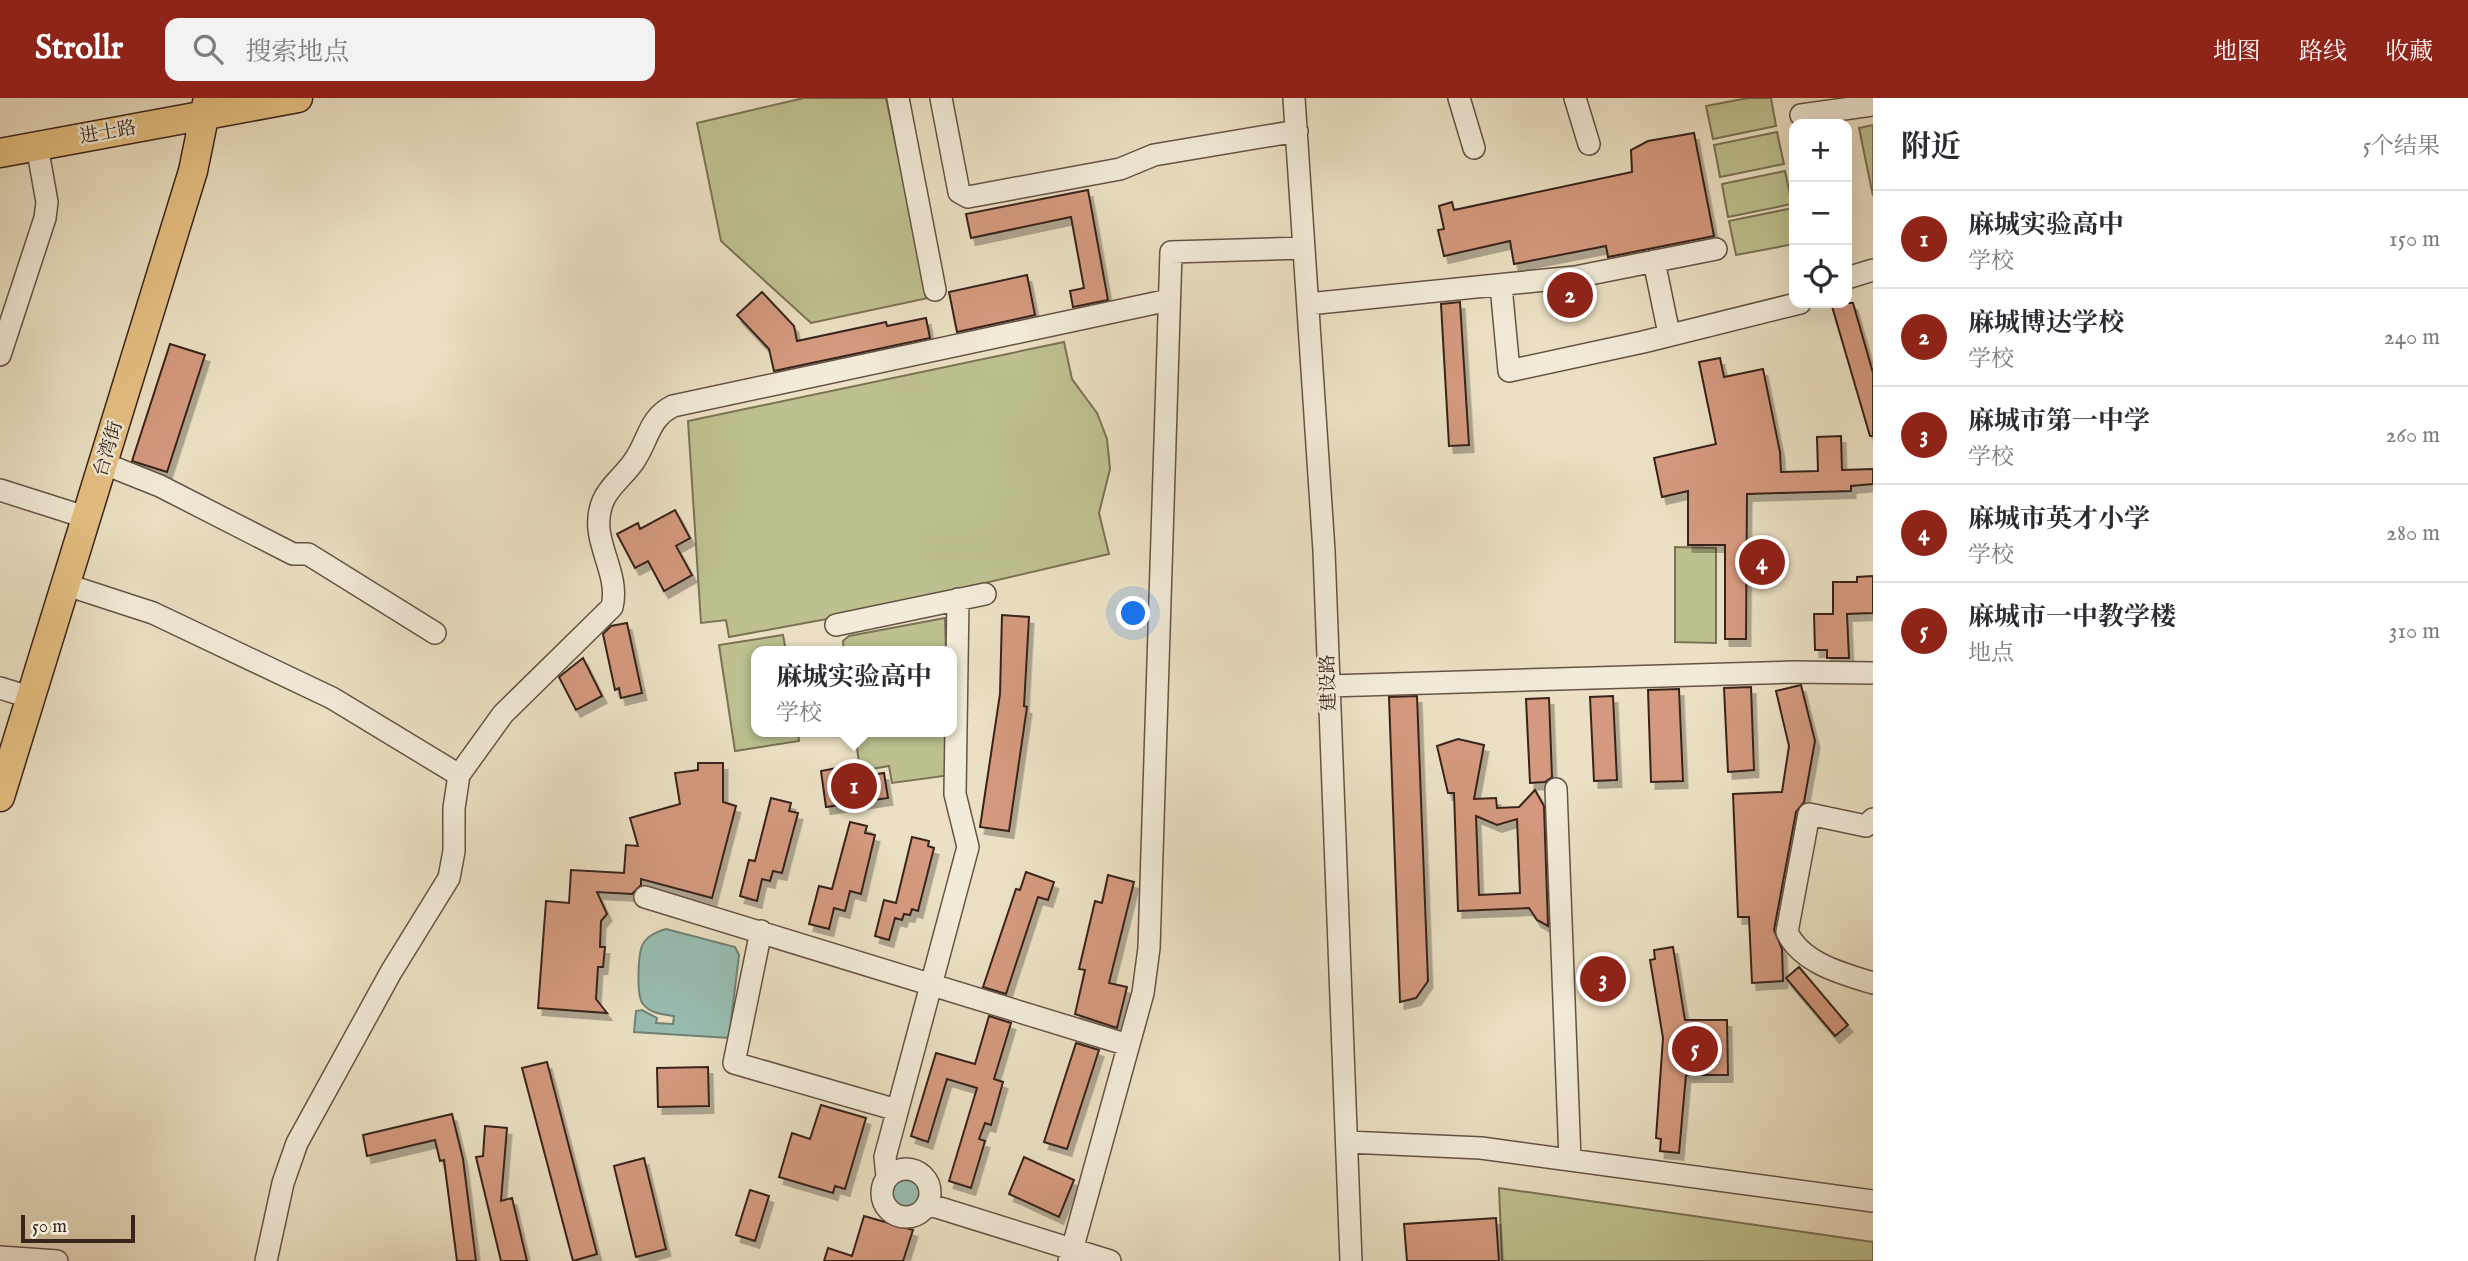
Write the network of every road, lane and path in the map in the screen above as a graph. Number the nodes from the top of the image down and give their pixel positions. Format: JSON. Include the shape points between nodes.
{"nodes":[{"id":1,"x":298,"y":98,"type":"edge"},
{"id":2,"x":898,"y":98,"type":"edge"},
{"id":3,"x":941,"y":98,"type":"edge"},
{"id":4,"x":1459,"y":98,"type":"edge"},
{"id":5,"x":1575,"y":98,"type":"edge"},
{"id":6,"x":1295,"y":101,"type":"edge"},
{"id":7,"x":211,"y":103,"type":"edge"},
{"id":8,"x":1873,"y":105,"type":"edge"},
{"id":9,"x":1801,"y":112,"type":"edge"},
{"id":10,"x":1297,"y":131,"type":"junction"},
{"id":11,"x":0,"y":139,"type":"edge"},
{"id":12,"x":1589,"y":144,"type":"dead end"},
{"id":13,"x":37,"y":146,"type":"junction"},
{"id":14,"x":1475,"y":149,"type":"dead end"},
{"id":15,"x":0,"y":153,"type":"edge"},
{"id":16,"x":1304,"y":248,"type":"junction"},
{"id":17,"x":1716,"y":249,"type":"dead end"},
{"id":18,"x":1654,"y":261,"type":"junction"},
{"id":19,"x":1873,"y":270,"type":"edge"},
{"id":20,"x":1852,"y":276,"type":"edge"},
{"id":21,"x":1501,"y":286,"type":"junction"},
{"id":22,"x":935,"y":290,"type":"dead end"},
{"id":23,"x":1169,"y":300,"type":"junction"},
{"id":24,"x":1308,"y":304,"type":"junction"},
{"id":25,"x":1789,"y":306,"type":"edge"},
{"id":26,"x":1669,"y":334,"type":"junction"},
{"id":27,"x":0,"y":355,"type":"edge"},
{"id":28,"x":105,"y":464,"type":"junction"},
{"id":29,"x":0,"y":490,"type":"edge"},
{"id":30,"x":88,"y":518,"type":"junction"},
{"id":31,"x":67,"y":585,"type":"junction"},
{"id":32,"x":985,"y":594,"type":"dead end"},
{"id":33,"x":958,"y":599,"type":"junction"},
{"id":34,"x":836,"y":625,"type":"dead end"},
{"id":35,"x":435,"y":632,"type":"dead end"},
{"id":36,"x":957,"y":664,"type":"edge"},
{"id":37,"x":1873,"y":673,"type":"edge"},
{"id":38,"x":1329,"y":686,"type":"junction"},
{"id":39,"x":0,"y":688,"type":"edge"},
{"id":40,"x":32,"y":698,"type":"junction"},
{"id":41,"x":956,"y":737,"type":"edge"},
{"id":42,"x":459,"y":775,"type":"junction"},
{"id":43,"x":1556,"y":789,"type":"dead end"},
{"id":44,"x":0,"y":797,"type":"edge"},
{"id":45,"x":1873,"y":819,"type":"edge"},
{"id":46,"x":645,"y":897,"type":"dead end"},
{"id":47,"x":761,"y":931,"type":"junction"},
{"id":48,"x":932,"y":982,"type":"junction"},
{"id":49,"x":1873,"y":983,"type":"edge"},
{"id":50,"x":1128,"y":1045,"type":"junction"},
{"id":51,"x":898,"y":1110,"type":"junction"},
{"id":52,"x":1347,"y":1142,"type":"junction"},
{"id":53,"x":1570,"y":1160,"type":"junction"},
{"id":54,"x":887,"y":1178,"type":"junction"},
{"id":55,"x":1873,"y":1201,"type":"edge"},
{"id":56,"x":927,"y":1204,"type":"junction"},
{"id":57,"x":1070,"y":1255,"type":"edge"},
{"id":58,"x":0,"y":1257,"type":"edge"},
{"id":59,"x":31,"y":1260,"type":"edge"},
{"id":60,"x":57,"y":1261,"type":"edge"},
{"id":61,"x":266,"y":1261,"type":"edge"},
{"id":62,"x":1110,"y":1261,"type":"edge"},
{"id":63,"x":1351,"y":1261,"type":"edge"}],
"edges":[{"from":1,"to":7,"type":"main road","name":"进士路"},
{"from":2,"to":22,"type":"street"},
{"from":3,"to":10,"type":"street","via":[[959,192],[968,197],[1120,169],[1154,155]]},
{"from":4,"to":14,"type":"street"},
{"from":5,"to":12,"type":"street"},
{"from":6,"to":10,"type":"street","name":"建设路"},
{"from":7,"to":11,"type":"main road","name":"进士路"},
{"from":7,"to":13,"type":"main road","name":"进士路"},
{"from":7,"to":28,"type":"main road","name":"台湾街"},
{"from":8,"to":9,"type":"street"},
{"from":10,"to":16,"type":"street","name":"建设路"},
{"from":13,"to":15,"type":"main road","name":"进士路"},
{"from":13,"to":27,"type":"street","via":[[47,202],[45,218]]},
{"from":16,"to":23,"type":"street","via":[[1171,252]]},
{"from":16,"to":24,"type":"street","name":"建设路"},
{"from":17,"to":18,"type":"street"},
{"from":18,"to":21,"type":"street"},
{"from":18,"to":26,"type":"street"},
{"from":19,"to":20,"type":"street"},
{"from":21,"to":24,"type":"street"},
{"from":21,"to":26,"type":"street","via":[[1509,371]]},
{"from":23,"to":42,"type":"street","via":[[665,410],[650,425],[638,456],[610,488],[599,514],[598,535],[614,590],[612,607],[503,714]]},
{"from":23,"to":50,"type":"street","via":[[1149,948],[1143,993]]},
{"from":24,"to":38,"type":"street","name":"建设路"},
{"from":25,"to":26,"type":"street"},
{"from":28,"to":30,"type":"main road","name":"台湾街"},
{"from":28,"to":35,"type":"street","via":[[160,486],[293,554],[307,554],[325,563]]},
{"from":29,"to":30,"type":"street"},
{"from":30,"to":31,"type":"main road","name":"台湾街"},
{"from":31,"to":40,"type":"main road","name":"台湾街"},
{"from":31,"to":42,"type":"street","via":[[153,613],[332,698]]},
{"from":32,"to":33,"type":"street"},
{"from":33,"to":34,"type":"street"},
{"from":33,"to":36,"type":"street"},
{"from":37,"to":38,"type":"street"},
{"from":38,"to":52,"type":"street","name":"建设路"},
{"from":39,"to":40,"type":"street"},
{"from":40,"to":44,"type":"main road","name":"台湾街"},
{"from":41,"to":48,"type":"street","via":[[955,794],[968,847]]},
{"from":42,"to":61,"type":"street","via":[[449,878],[390,972],[297,1143]]},
{"from":43,"to":53,"type":"street"},
{"from":45,"to":49,"type":"street","via":[[1866,826],[1809,814],[1787,932],[1795,946],[1819,961]]},
{"from":46,"to":47,"type":"street"},
{"from":47,"to":48,"type":"street"},
{"from":47,"to":51,"type":"street","via":[[734,1063]]},
{"from":48,"to":50,"type":"street"},
{"from":48,"to":51,"type":"street"},
{"from":50,"to":57,"type":"street"},
{"from":51,"to":54,"type":"street","via":[[885,1157]]},
{"from":52,"to":53,"type":"street","via":[[1481,1148]]},
{"from":52,"to":63,"type":"street","name":"建设路"},
{"from":53,"to":55,"type":"street"},
{"from":54,"to":56,"type":"street","via":[[903,1169],[921,1174],[930,1191]]},
{"from":54,"to":56,"type":"street","via":[[881,1195],[890,1212],[908,1218]]},
{"from":56,"to":57,"type":"street"},
{"from":57,"to":62,"type":"street"},
{"from":58,"to":59,"type":"street"},
{"from":59,"to":60,"type":"street"}]}
